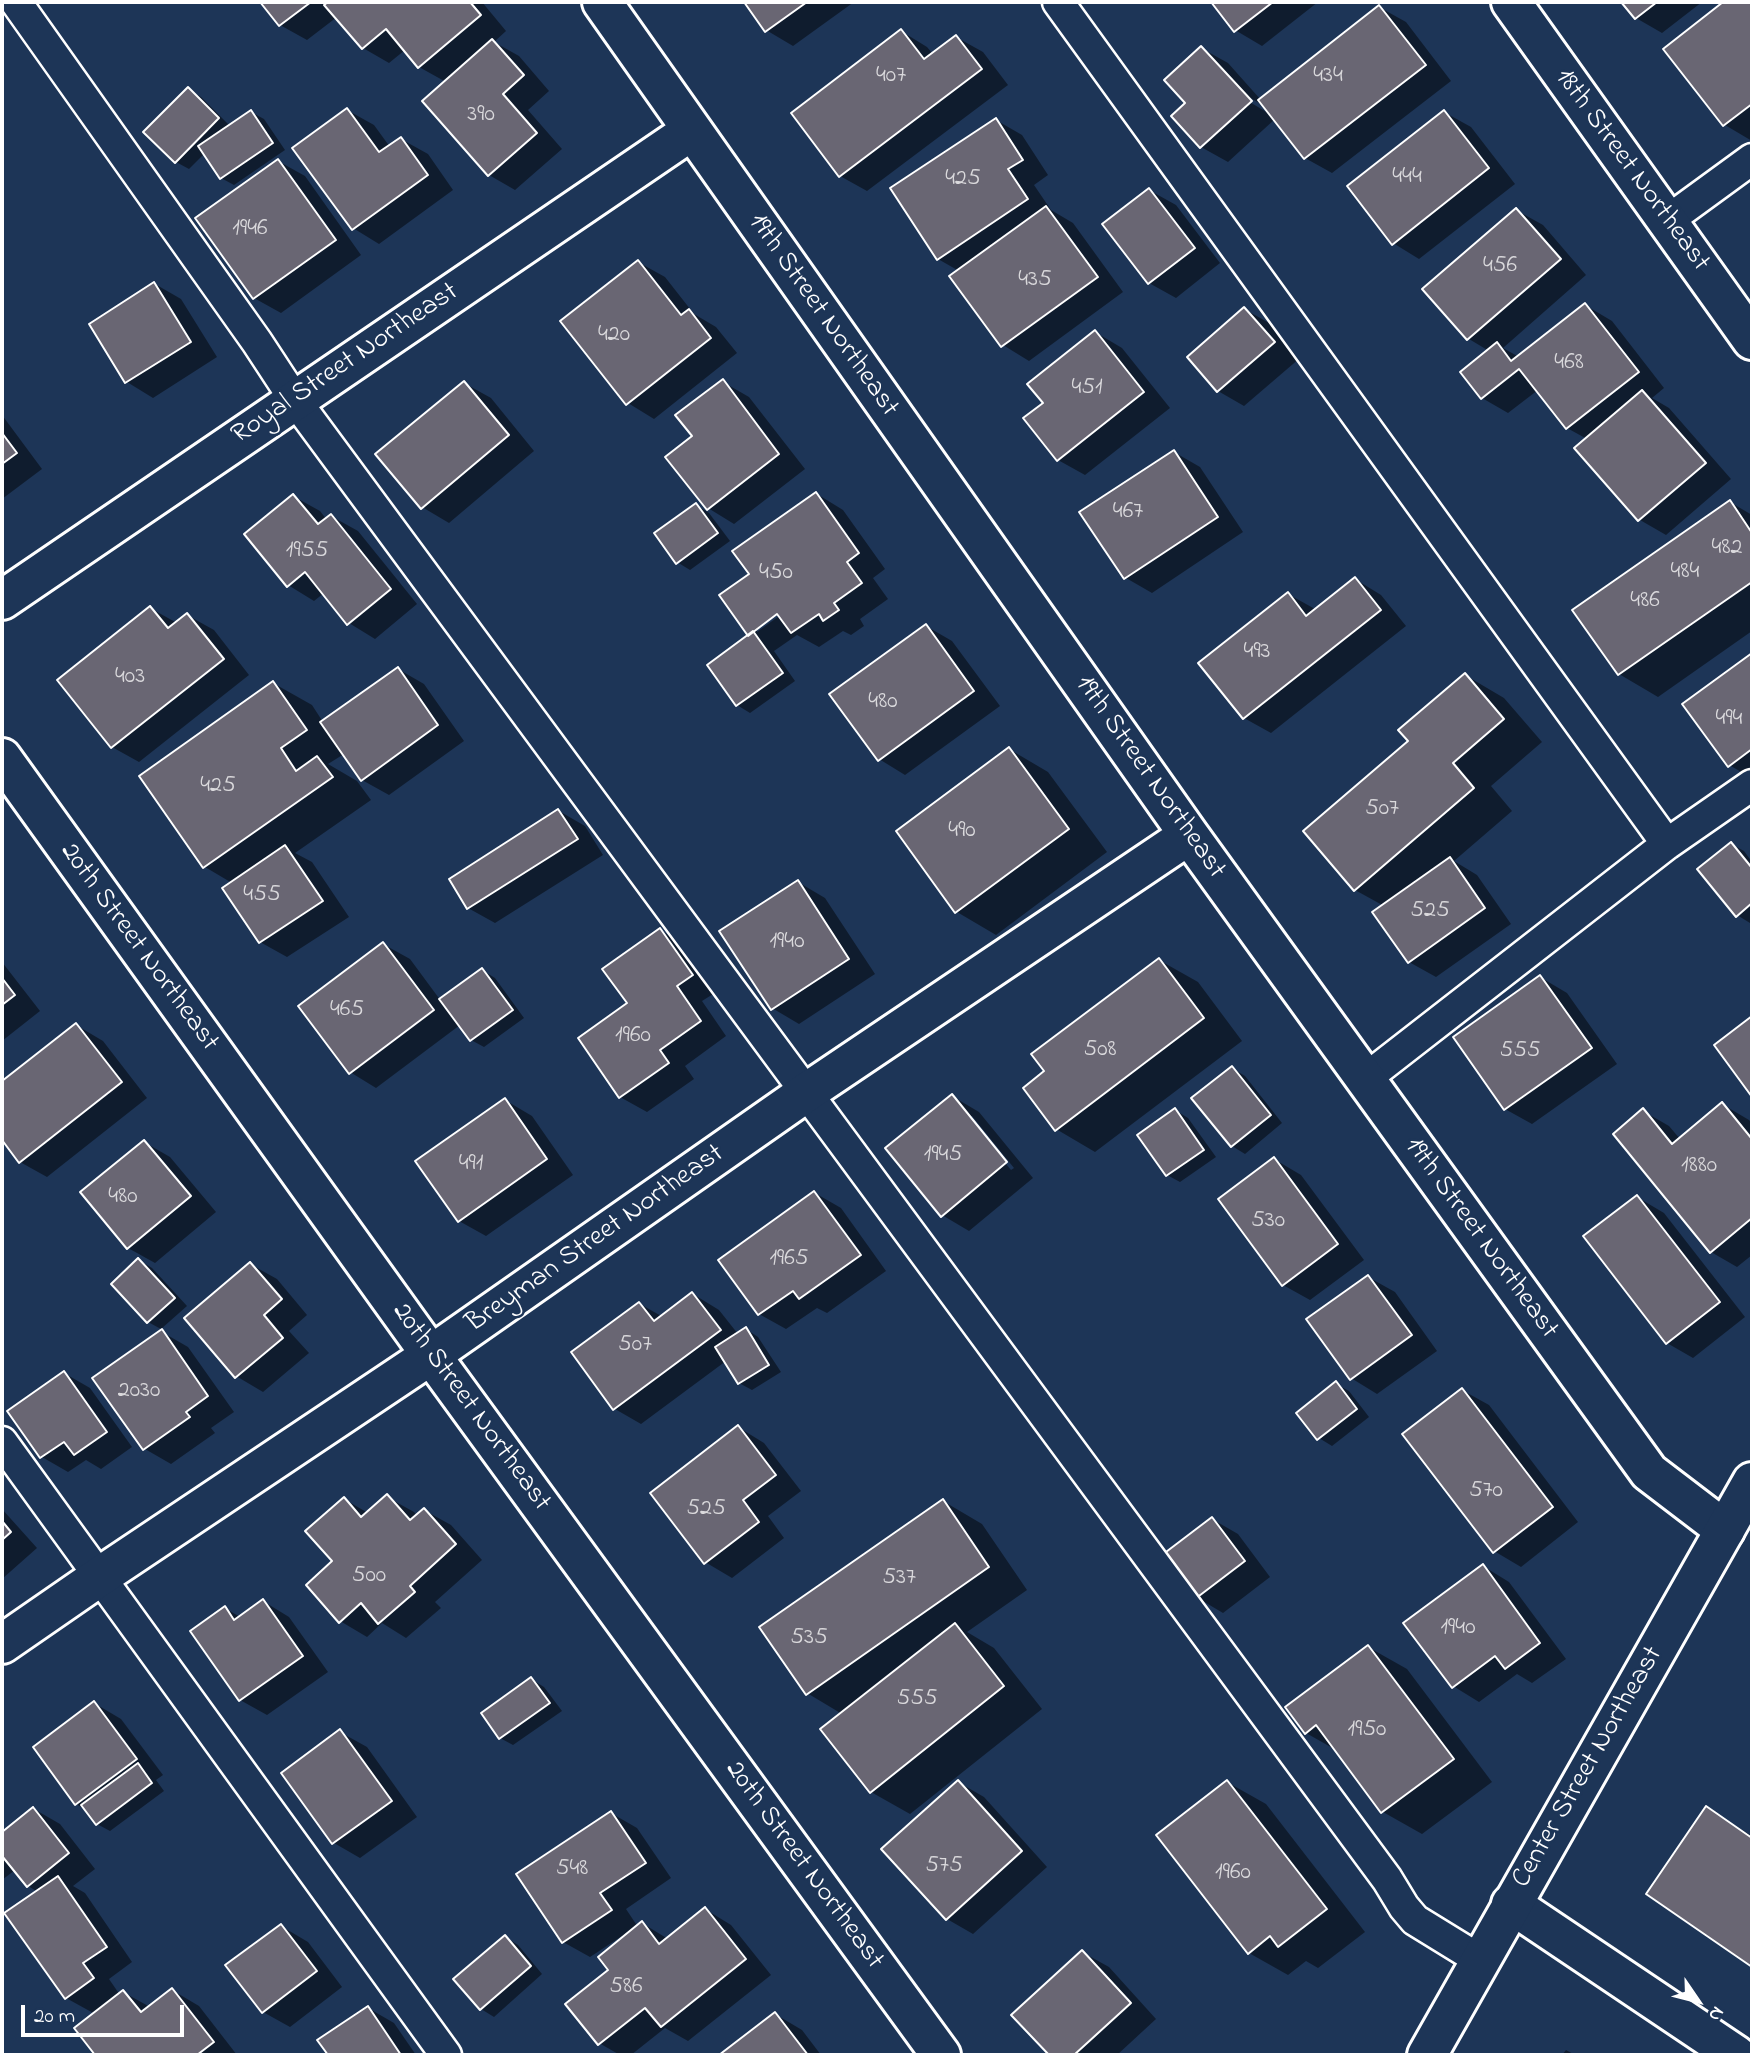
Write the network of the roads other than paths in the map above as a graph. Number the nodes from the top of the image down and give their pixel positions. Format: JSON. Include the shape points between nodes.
{"nodes":[{"id":1,"x":16,"y":2,"type":"edge"},
{"id":2,"x":602,"y":2,"type":"edge"},
{"id":3,"x":1058,"y":2,"type":"edge"},
{"id":4,"x":1511,"y":2,"type":"edge"},
{"id":5,"x":691,"y":131,"type":"junction"},
{"id":6,"x":1752,"y":159,"type":"edge"},
{"id":7,"x":1667,"y":221,"type":"junction"},
{"id":8,"x":1752,"y":340,"type":"edge"},
{"id":9,"x":295,"y":400,"type":"junction"},
{"id":10,"x":2,"y":600,"type":"edge"},
{"id":11,"x":2,"y":758,"type":"edge"},
{"id":12,"x":1752,"y":785,"type":"edge"},
{"id":13,"x":1189,"y":835,"type":"junction"},
{"id":14,"x":1667,"y":844,"type":"junction"},
{"id":15,"x":1365,"y":1079,"type":"junction"},
{"id":16,"x":807,"y":1092,"type":"junction"},
{"id":17,"x":431,"y":1356,"type":"junction"},
{"id":18,"x":2,"y":1442,"type":"edge"},
{"id":19,"x":1752,"y":1482,"type":"edge"},
{"id":20,"x":1725,"y":1530,"type":"junction"},
{"id":21,"x":99,"y":1577,"type":"junction"},
{"id":22,"x":2,"y":1644,"type":"edge"},
{"id":23,"x":1511,"y":1904,"type":"junction"},
{"id":24,"x":1480,"y":1960,"type":"junction"},
{"id":25,"x":446,"y":2055,"type":"edge"},
{"id":26,"x":941,"y":2055,"type":"edge"},
{"id":27,"x":1427,"y":2055,"type":"edge"},
{"id":28,"x":1736,"y":2055,"type":"edge"}],
"edges":[{"from":1,"to":9,"type":"lane"},
{"from":2,"to":5,"type":"street","name":"19th Street Northeast"},
{"from":3,"to":14,"type":"lane"},
{"from":4,"to":7,"type":"street","name":"18th Street Northeast"},
{"from":5,"to":9,"type":"street","name":"Royal Street Northeast"},
{"from":5,"to":13,"type":"street","name":"19th Street Northeast"},
{"from":6,"to":7,"type":"lane"},
{"from":7,"to":8,"type":"street","name":"18th Street Northeast"},
{"from":9,"to":10,"type":"street","name":"Royal Street Northeast"},
{"from":9,"to":16,"type":"lane"},
{"from":11,"to":17,"type":"street","name":"20th Street Northeast"},
{"from":12,"to":14,"type":"lane"},
{"from":13,"to":15,"type":"street","name":"19th Street Northeast"},
{"from":13,"to":16,"type":"street","name":"Breyman Street Northeast"},
{"from":14,"to":15,"type":"lane"},
{"from":15,"to":20,"type":"street","name":"19th Street Northeast","via":[[1649,1472]]},
{"from":16,"to":17,"type":"street","name":"Breyman Street Northeast"},
{"from":16,"to":24,"type":"lane","via":[[1404,1907],[1415,1920]]},
{"from":17,"to":21,"type":"street","name":"Breyman Street Northeast"},
{"from":17,"to":26,"type":"street","name":"20th Street Northeast"},
{"from":18,"to":21,"type":"lane"},
{"from":19,"to":20,"type":"street","name":"Center Street Northeast"},
{"from":20,"to":23,"type":"street","name":"Center Street Northeast"},
{"from":21,"to":22,"type":"street","name":"Breyman Street Northeast"},
{"from":21,"to":25,"type":"lane"},
{"from":23,"to":24,"type":"street","name":"Center Street Northeast"},
{"from":23,"to":28,"type":"street"},
{"from":24,"to":27,"type":"street","name":"Center Street Northeast"}]}
